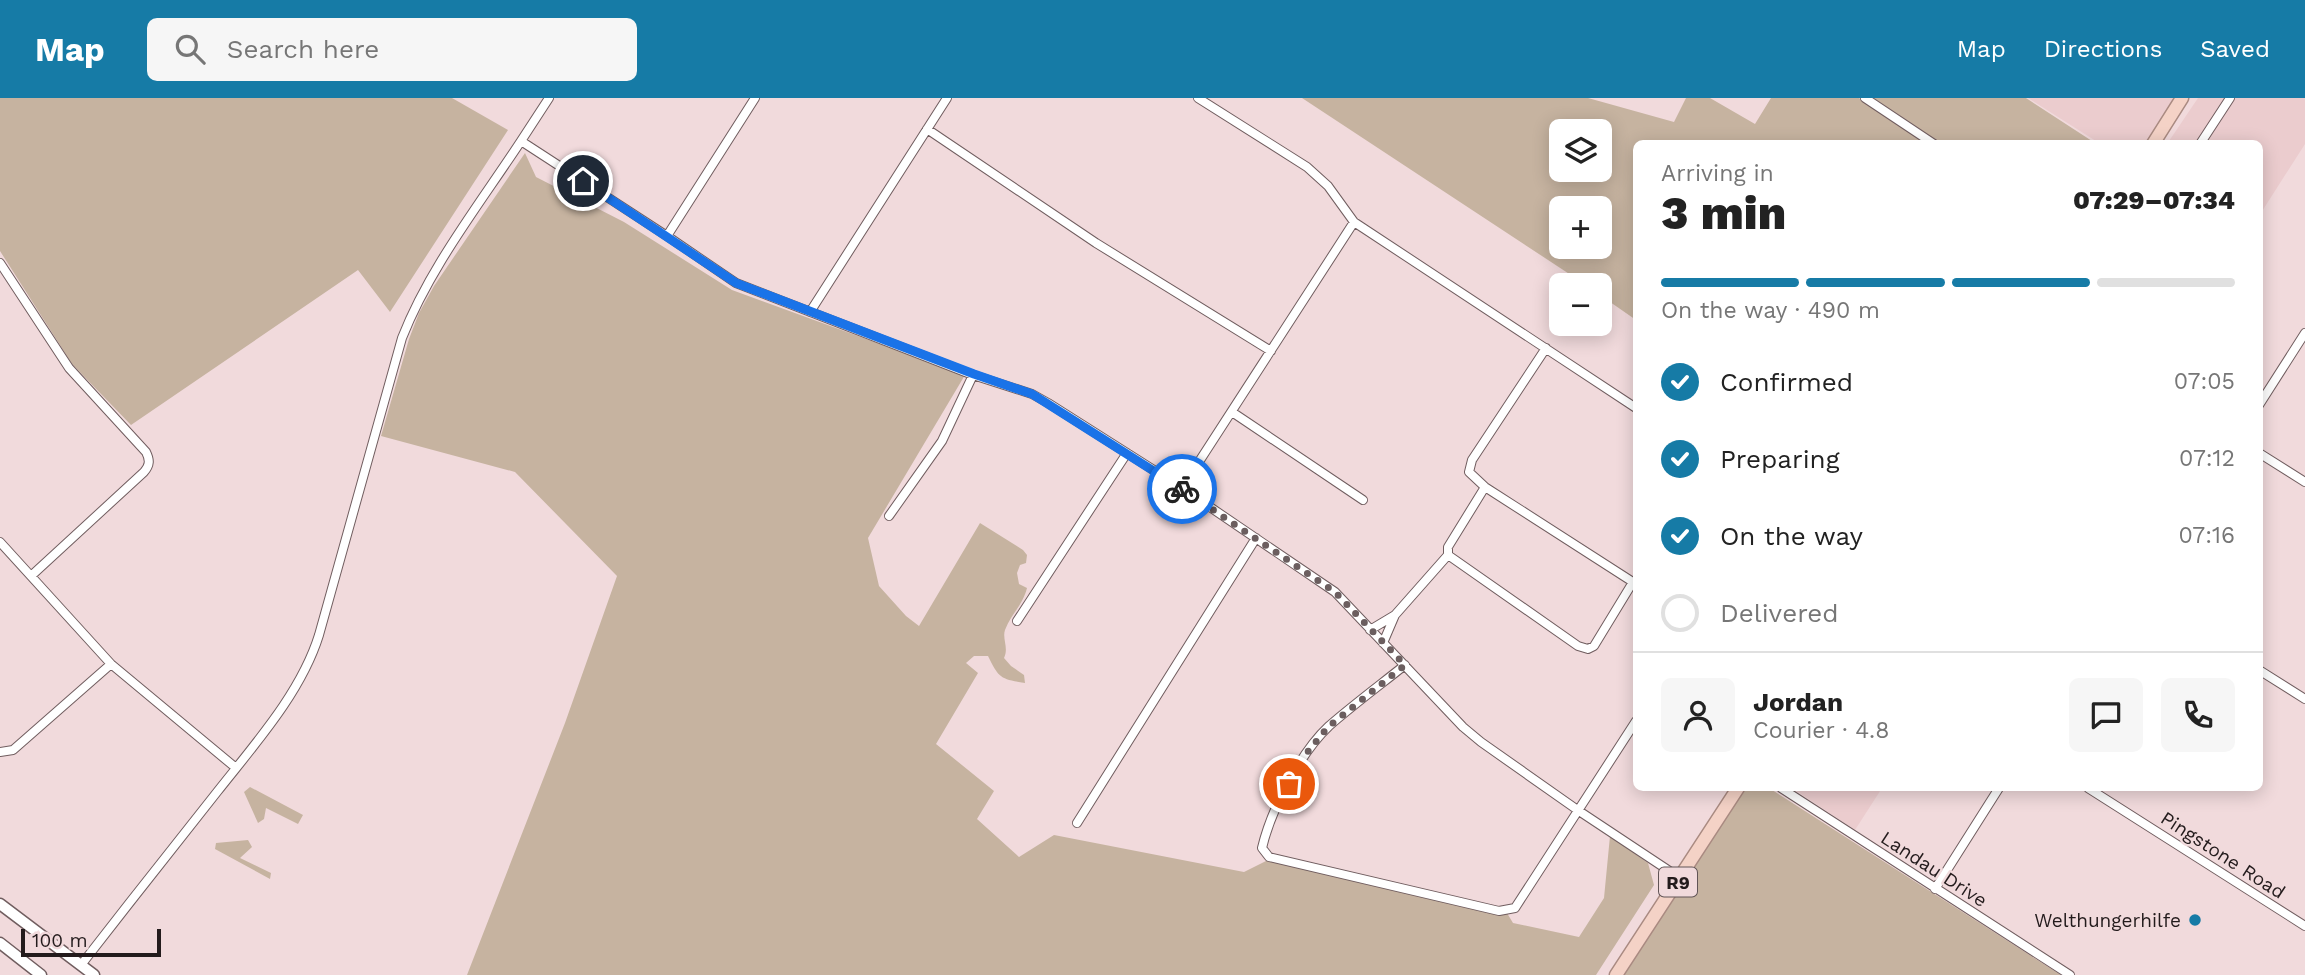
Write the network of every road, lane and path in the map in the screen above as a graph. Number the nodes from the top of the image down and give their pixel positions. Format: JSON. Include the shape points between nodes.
{"nodes":[{"id":1,"x":549,"y":98,"type":"edge"},
{"id":2,"x":755,"y":98,"type":"edge"},
{"id":3,"x":947,"y":98,"type":"edge"},
{"id":4,"x":1198,"y":98,"type":"edge"},
{"id":5,"x":1866,"y":98,"type":"edge"},
{"id":6,"x":2182,"y":98,"type":"edge"},
{"id":7,"x":2230,"y":98,"type":"edge"},
{"id":8,"x":927,"y":130,"type":"junction"},
{"id":9,"x":1928,"y":140,"type":"edge"},
{"id":10,"x":2155,"y":140,"type":"edge"},
{"id":11,"x":2203,"y":140,"type":"edge"},
{"id":12,"x":521,"y":141,"type":"junction"},
{"id":13,"x":1354,"y":222,"type":"junction"},
{"id":14,"x":667,"y":236,"type":"junction"},
{"id":15,"x":0,"y":263,"type":"edge"},
{"id":16,"x":810,"y":312,"type":"junction"},
{"id":17,"x":2305,"y":333,"type":"edge"},
{"id":18,"x":1546,"y":348,"type":"junction"},
{"id":19,"x":1271,"y":351,"type":"junction"},
{"id":20,"x":974,"y":374,"type":"junction"},
{"id":21,"x":2263,"y":399,"type":"edge"},
{"id":22,"x":1633,"y":406,"type":"edge"},
{"id":23,"x":1232,"y":412,"type":"junction"},
{"id":24,"x":1126,"y":453,"type":"junction"},
{"id":25,"x":2263,"y":456,"type":"edge"},
{"id":26,"x":2305,"y":482,"type":"edge"},
{"id":27,"x":1485,"y":487,"type":"junction"},
{"id":28,"x":1182,"y":488,"type":"junction"},
{"id":29,"x":1363,"y":500,"type":"dead end"},
{"id":30,"x":890,"y":516,"type":"dead end"},
{"id":31,"x":1256,"y":538,"type":"junction"},
{"id":32,"x":0,"y":542,"type":"edge"},
{"id":33,"x":1448,"y":555,"type":"junction"},
{"id":34,"x":31,"y":576,"type":"junction"},
{"id":35,"x":1633,"y":582,"type":"edge"},
{"id":36,"x":1633,"y":586,"type":"edge"},
{"id":37,"x":1395,"y":615,"type":"junction"},
{"id":38,"x":1017,"y":621,"type":"dead end"},
{"id":39,"x":1370,"y":629,"type":"junction"},
{"id":40,"x":1383,"y":642,"type":"junction"},
{"id":41,"x":111,"y":664,"type":"junction"},
{"id":42,"x":1405,"y":665,"type":"junction"},
{"id":43,"x":2263,"y":672,"type":"edge"},
{"id":44,"x":2304,"y":697,"type":"edge"},
{"id":45,"x":1633,"y":726,"type":"edge"},
{"id":46,"x":0,"y":752,"type":"edge"},
{"id":47,"x":236,"y":768,"type":"junction"},
{"id":48,"x":1736,"y":791,"type":"edge"},
{"id":49,"x":1788,"y":791,"type":"edge"},
{"id":50,"x":1997,"y":791,"type":"edge"},
{"id":51,"x":2093,"y":791,"type":"edge"},
{"id":52,"x":1579,"y":811,"type":"junction"},
{"id":53,"x":1077,"y":822,"type":"dead end"},
{"id":54,"x":1681,"y":878,"type":"junction"},
{"id":55,"x":1935,"y":889,"type":"junction"},
{"id":56,"x":0,"y":904,"type":"edge"},
{"id":57,"x":2305,"y":926,"type":"edge"},
{"id":58,"x":0,"y":943,"type":"edge"},
{"id":59,"x":81,"y":965,"type":"junction"},
{"id":60,"x":41,"y":975,"type":"edge"},
{"id":61,"x":94,"y":975,"type":"edge"},
{"id":62,"x":1616,"y":975,"type":"edge"},
{"id":63,"x":2070,"y":975,"type":"edge"}],
"edges":[{"from":1,"to":12,"type":"street"},
{"from":2,"to":14,"type":"street"},
{"from":3,"to":8,"type":"street"},
{"from":4,"to":13,"type":"street","via":[[1307,167],[1328,186]]},
{"from":5,"to":9,"type":"street"},
{"from":6,"to":10,"type":"highway"},
{"from":7,"to":11,"type":"street"},
{"from":8,"to":16,"type":"street"},
{"from":8,"to":19,"type":"street","via":[[1096,243]]},
{"from":12,"to":14,"type":"street"},
{"from":12,"to":47,"type":"street","via":[[412,313],[314,652],[298,685]]},
{"from":13,"to":18,"type":"street"},
{"from":13,"to":19,"type":"street"},
{"from":14,"to":16,"type":"street","via":[[736,283]]},
{"from":15,"to":34,"type":"street","via":[[69,368],[149,457],[145,472]]},
{"from":16,"to":20,"type":"street"},
{"from":17,"to":21,"type":"street"},
{"from":18,"to":22,"type":"street"},
{"from":18,"to":27,"type":"street","via":[[1472,460],[1469,472]]},
{"from":19,"to":23,"type":"street"},
{"from":20,"to":24,"type":"street","via":[[1042,399]]},
{"from":20,"to":30,"type":"street","via":[[942,441]]},
{"from":23,"to":28,"type":"street"},
{"from":23,"to":29,"type":"street"},
{"from":24,"to":28,"type":"street"},
{"from":24,"to":38,"type":"street"},
{"from":25,"to":26,"type":"street"},
{"from":27,"to":33,"type":"street","via":[[1448,547]]},
{"from":27,"to":35,"type":"street"},
{"from":28,"to":31,"type":"street"},
{"from":31,"to":39,"type":"street","via":[[1335,592]]},
{"from":31,"to":53,"type":"street"},
{"from":32,"to":34,"type":"street"},
{"from":33,"to":36,"type":"street","via":[[1584,649],[1594,646]]},
{"from":33,"to":37,"type":"street"},
{"from":34,"to":41,"type":"street"},
{"from":37,"to":39,"type":"street"},
{"from":37,"to":40,"type":"street"},
{"from":39,"to":40,"type":"street"},
{"from":40,"to":42,"type":"street"},
{"from":41,"to":46,"type":"street","via":[[13,750]]},
{"from":41,"to":47,"type":"street"},
{"from":42,"to":52,"type":"street","via":[[1481,742]]},
{"from":42,"to":52,"type":"street","via":[[1328,727],[1306,754],[1269,826],[1262,848],[1265,854],[1505,911],[1515,908]]},
{"from":43,"to":44,"type":"street"},
{"from":45,"to":52,"type":"street"},
{"from":47,"to":59,"type":"street"},
{"from":48,"to":54,"type":"highway","number":"R9"},
{"from":49,"to":55,"type":"street","name":"Landau Drive"},
{"from":50,"to":55,"type":"street"},
{"from":51,"to":57,"type":"street","name":"Pingstone Road"},
{"from":52,"to":54,"type":"street"},
{"from":54,"to":62,"type":"highway","number":"R9"},
{"from":55,"to":63,"type":"street","name":"Landau Drive"},
{"from":56,"to":59,"type":"main road"},
{"from":58,"to":60,"type":"main road"},
{"from":59,"to":61,"type":"main road"}]}
